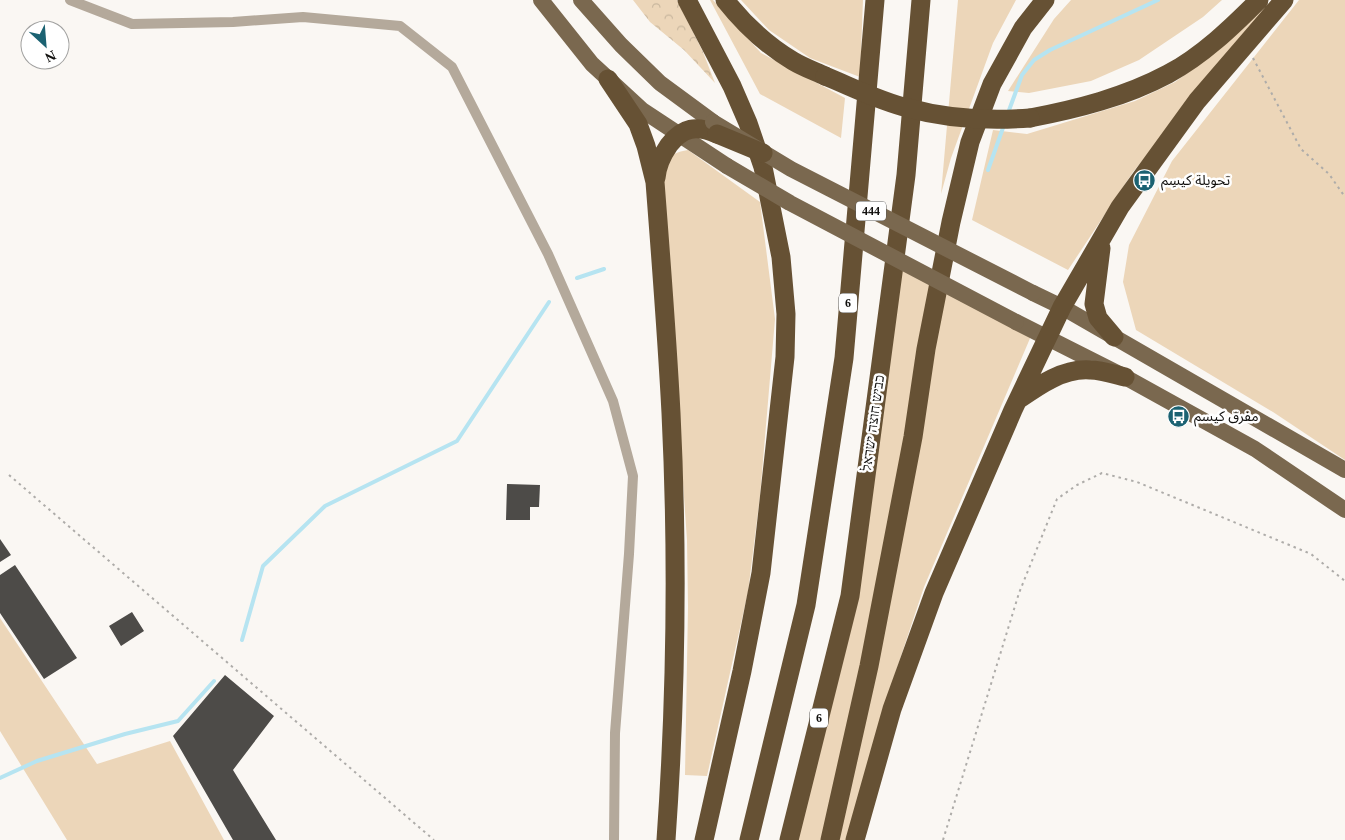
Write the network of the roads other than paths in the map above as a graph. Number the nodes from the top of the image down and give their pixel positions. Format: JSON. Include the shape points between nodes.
{"nodes":[{"id":1,"x":70,"y":0,"type":"edge"},
{"id":2,"x":542,"y":0,"type":"edge"},
{"id":3,"x":581,"y":0,"type":"edge"},
{"id":4,"x":687,"y":0,"type":"edge"},
{"id":5,"x":725,"y":0,"type":"edge"},
{"id":6,"x":875,"y":0,"type":"edge"},
{"id":7,"x":921,"y":0,"type":"edge"},
{"id":8,"x":1045,"y":0,"type":"edge"},
{"id":9,"x":1259,"y":0,"type":"edge"},
{"id":10,"x":1284,"y":0,"type":"edge"},
{"id":11,"x":608,"y":79,"type":"junction"},
{"id":12,"x":715,"y":128,"type":"junction"},
{"id":13,"x":677,"y":134,"type":"junction"},
{"id":14,"x":763,"y":153,"type":"joint"},
{"id":15,"x":656,"y":182,"type":"junction"},
{"id":16,"x":1103,"y":237,"type":"junction"},
{"id":17,"x":1062,"y":307,"type":"junction"},
{"id":18,"x":1047,"y":337,"type":"junction"},
{"id":19,"x":1114,"y":337,"type":"junction"},
{"id":20,"x":1125,"y":377,"type":"junction"},
{"id":21,"x":1017,"y":401,"type":"junction"},
{"id":22,"x":1345,"y":470,"type":"edge"},
{"id":23,"x":1345,"y":510,"type":"edge"},
{"id":24,"x":614,"y":840,"type":"edge"},
{"id":25,"x":666,"y":840,"type":"edge"},
{"id":26,"x":704,"y":840,"type":"edge"},
{"id":27,"x":749,"y":840,"type":"edge"},
{"id":28,"x":788,"y":840,"type":"edge"},
{"id":29,"x":830,"y":840,"type":"edge"},
{"id":30,"x":855,"y":840,"type":"edge"}],
"edges":[{"from":1,"to":24,"type":"street","via":[[132,24],[303,17],[400,26],[452,67],[548,254],[613,401],[633,476],[615,732]]},
{"from":2,"to":11,"type":"main road","number":"444","via":[[592,64]]},
{"from":3,"to":12,"type":"main road","via":[[660,83]]},
{"from":4,"to":26,"type":"highway","via":[[732,86],[762,167],[781,257],[786,314],[784,366],[761,573]]},
{"from":5,"to":9,"type":"highway","bridge":true,"via":[[769,45],[825,76],[907,108],[944,116],[998,121],[1077,109],[1124,94],[1168,74],[1196,56]]},
{"from":6,"to":27,"type":"highway","number":"6","via":[[844,358],[806,605]]},
{"from":7,"to":28,"type":"highway","name":"כביש חוצה ישראל","number":"6","via":[[906,175],[850,596]]},
{"from":8,"to":29,"type":"highway","via":[[1023,28],[992,84],[970,142],[926,350],[913,437],[869,666]]},
{"from":10,"to":16,"type":"highway","via":[[1197,101],[1120,207]]},
{"from":11,"to":13,"type":"main road","number":"444","via":[[642,110]]},
{"from":11,"to":15,"type":"highway","via":[[638,124]]},
{"from":12,"to":13,"type":"highway","via":[[709,131],[685,130]]},
{"from":12,"to":14,"type":"highway","bridge":true},
{"from":13,"to":15,"type":"highway","via":[[656,170]]},
{"from":13,"to":18,"type":"main road","number":"444","bridge":true,"via":[[790,204]]},
{"from":14,"to":17,"type":"main road","number":"444","bridge":true},
{"from":15,"to":25,"type":"highway","via":[[671,414],[674,585]]},
{"from":16,"to":17,"type":"highway"},
{"from":16,"to":19,"type":"highway","via":[[1094,304],[1098,318]]},
{"from":17,"to":18,"type":"highway"},
{"from":17,"to":19,"type":"main road","number":"444"},
{"from":18,"to":20,"type":"main road","number":"444"},
{"from":18,"to":21,"type":"highway"},
{"from":19,"to":22,"type":"main road","number":"444"},
{"from":20,"to":21,"type":"highway","via":[[1090,370],[1072,371],[1040,384]]},
{"from":20,"to":23,"type":"main road","number":"444","via":[[1255,449]]},
{"from":21,"to":30,"type":"highway","via":[[934,593],[892,709]]}]}
